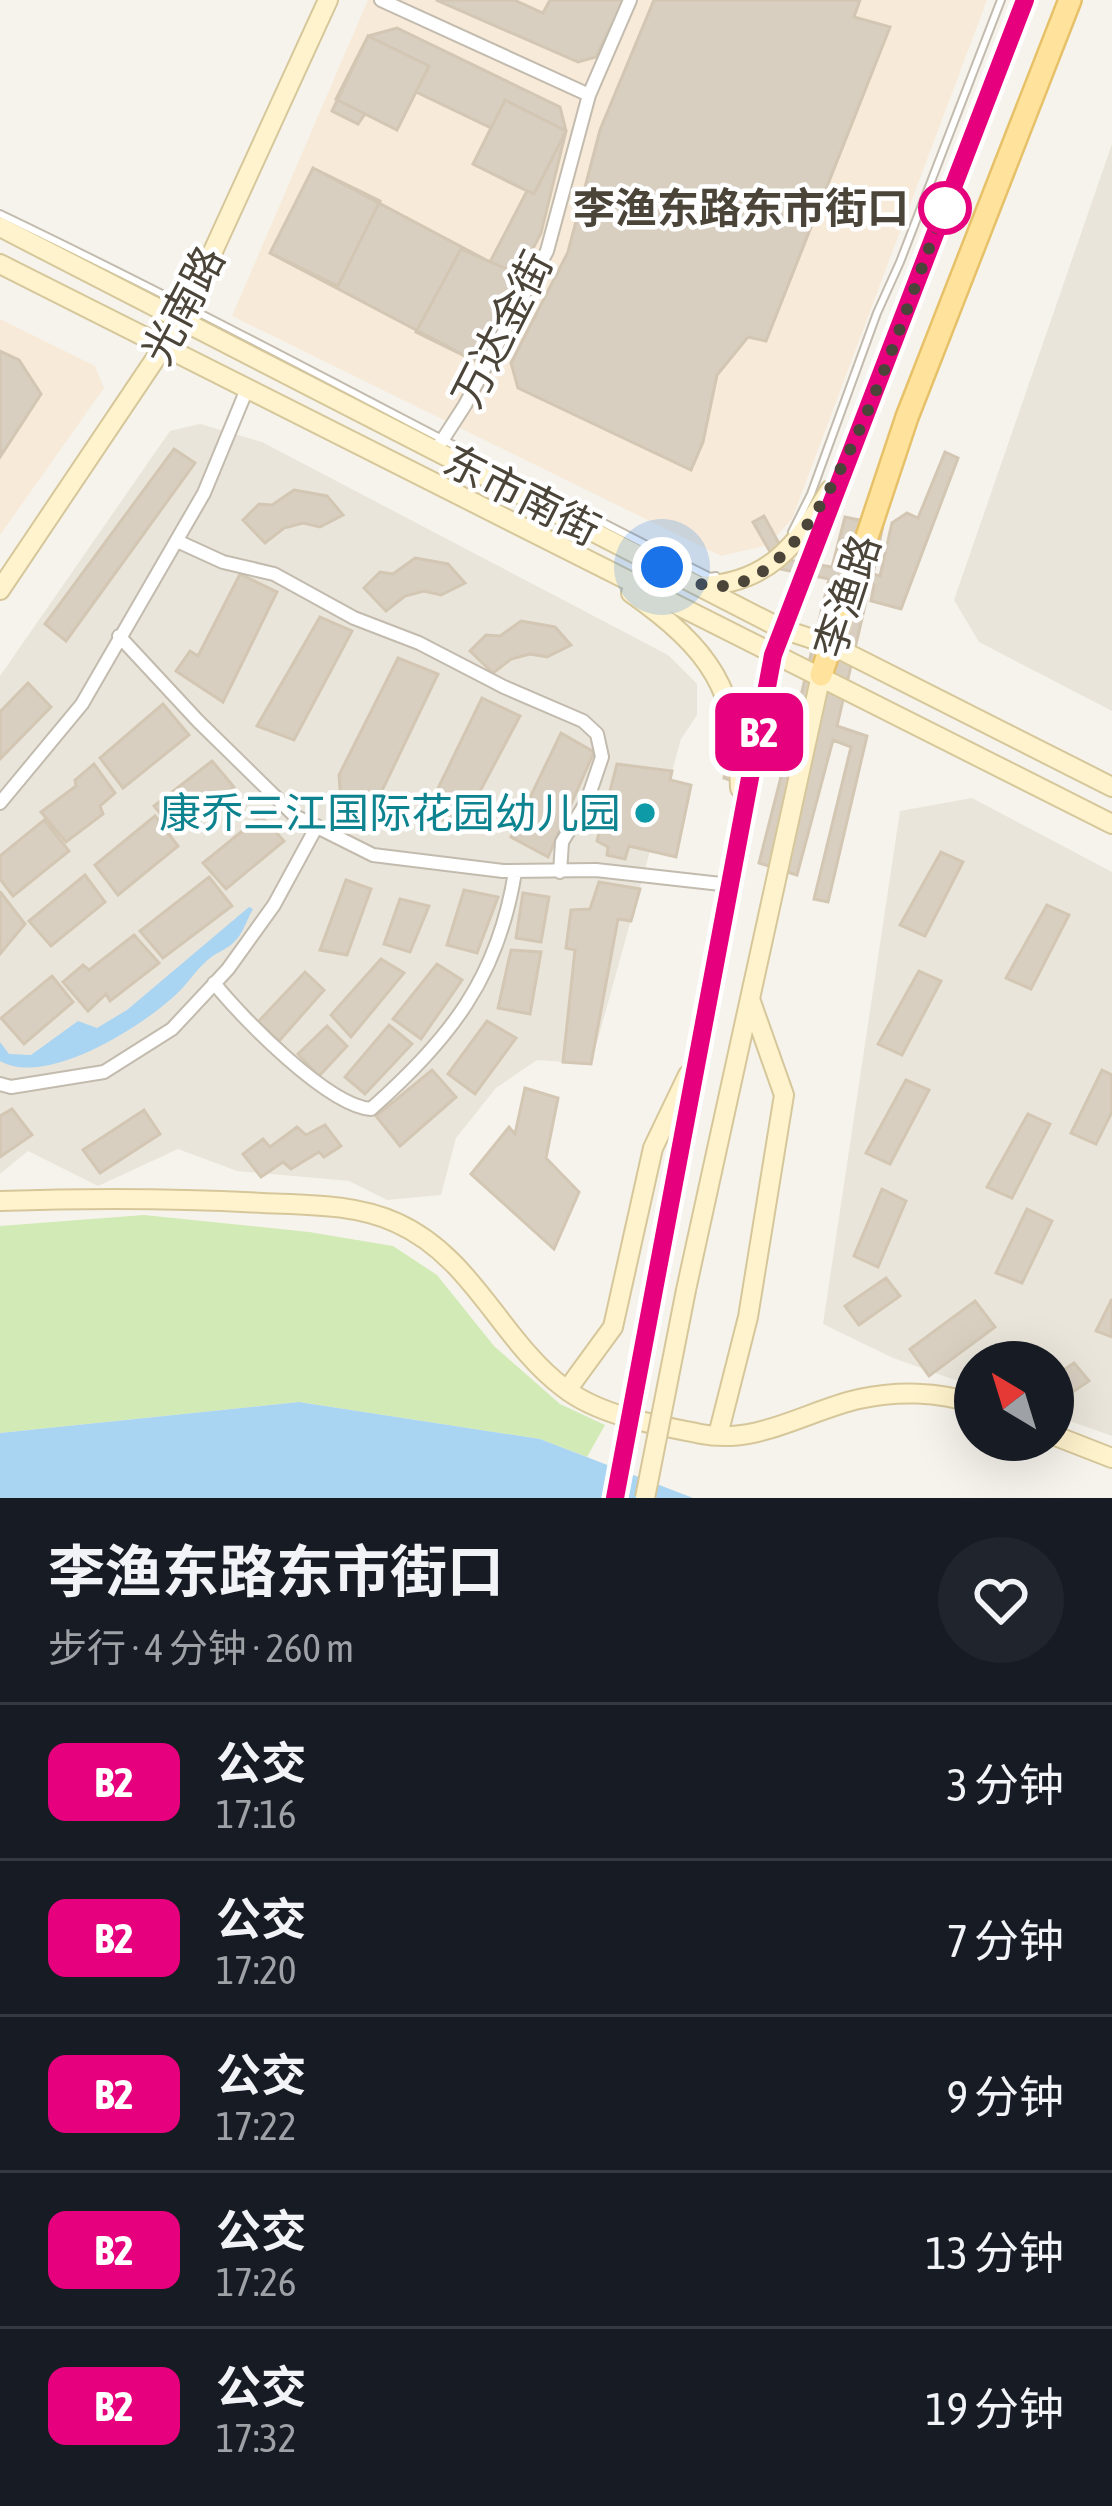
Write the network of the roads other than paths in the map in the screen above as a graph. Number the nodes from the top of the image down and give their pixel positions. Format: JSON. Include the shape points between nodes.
{"nodes":[{"id":1,"x":328,"y":0,"type":"edge"},
{"id":2,"x":381,"y":0,"type":"edge"},
{"id":3,"x":630,"y":0,"type":"edge"},
{"id":4,"x":1001,"y":0,"type":"edge"},
{"id":5,"x":1024,"y":0,"type":"edge"},
{"id":6,"x":1070,"y":0,"type":"edge"},
{"id":7,"x":589,"y":94,"type":"junction"},
{"id":8,"x":0,"y":214,"type":"edge"},
{"id":9,"x":0,"y":227,"type":"edge"},
{"id":10,"x":0,"y":264,"type":"edge"},
{"id":11,"x":185,"y":313,"type":"junction"},
{"id":12,"x":166,"y":348,"type":"junction"},
{"id":13,"x":247,"y":389,"type":"junction"},
{"id":14,"x":439,"y":446,"type":"junction"},
{"id":15,"x":848,"y":460,"type":"junction"},
{"id":16,"x":177,"y":541,"type":"junction"},
{"id":17,"x":578,"y":556,"type":"junction"},
{"id":18,"x":699,"y":586,"type":"junction"},
{"id":19,"x":0,"y":590,"type":"edge"},
{"id":20,"x":782,"y":629,"type":"junction"},
{"id":21,"x":118,"y":635,"type":"junction"},
{"id":22,"x":831,"y":645,"type":"junction"},
{"id":23,"x":773,"y":655,"type":"junction"},
{"id":24,"x":821,"y":675,"type":"junction"},
{"id":25,"x":1112,"y":787,"type":"edge"},
{"id":26,"x":0,"y":803,"type":"edge"},
{"id":27,"x":742,"y":824,"type":"junction"},
{"id":28,"x":1112,"y":824,"type":"edge"},
{"id":29,"x":317,"y":826,"type":"junction"},
{"id":30,"x":515,"y":872,"type":"junction"},
{"id":31,"x":560,"y":872,"type":"junction"},
{"id":32,"x":730,"y":885,"type":"junction"},
{"id":33,"x":214,"y":983,"type":"junction"},
{"id":34,"x":750,"y":999,"type":"junction"},
{"id":35,"x":700,"y":1049,"type":"junction"},
{"id":36,"x":0,"y":1084,"type":"edge"},
{"id":37,"x":0,"y":1201,"type":"edge"},
{"id":38,"x":567,"y":1390,"type":"junction"},
{"id":39,"x":954,"y":1401,"type":"edge"},
{"id":40,"x":718,"y":1435,"type":"junction"},
{"id":41,"x":1074,"y":1443,"type":"edge"},
{"id":42,"x":1112,"y":1458,"type":"edge"},
{"id":43,"x":615,"y":1498,"type":"edge"},
{"id":44,"x":645,"y":1498,"type":"edge"}],
"edges":[{"from":1,"to":11,"type":"main road","name":"光南路"},
{"from":2,"to":7,"type":"street"},
{"from":3,"to":7,"type":"street","name":"万达金街"},
{"from":4,"to":14,"type":"lane","via":[[811,494],[792,532],[761,562],[710,577]]},
{"from":5,"to":15,"type":"main road","name":"李渔路"},
{"from":6,"to":22,"type":"main road","name":"李渔路","via":[[907,417]]},
{"from":7,"to":14,"type":"street","name":"万达金街","via":[[547,251]]},
{"from":8,"to":11,"type":"lane"},
{"from":9,"to":11,"type":"main road","name":"东市南街"},
{"from":10,"to":12,"type":"main road","name":"东市南街"},
{"from":11,"to":12,"type":"main road","name":"光南路"},
{"from":11,"to":14,"type":"main road","name":"东市南街"},
{"from":12,"to":13,"type":"main road","name":"东市南街"},
{"from":12,"to":19,"type":"main road","name":"光南路"},
{"from":13,"to":16,"type":"street"},
{"from":13,"to":17,"type":"main road","name":"东市南街"},
{"from":14,"to":18,"type":"main road","name":"东市南街"},
{"from":15,"to":18,"type":"main road","via":[[781,556],[752,578]]},
{"from":15,"to":20,"type":"main road","name":"李渔路"},
{"from":16,"to":21,"type":"street"},
{"from":16,"to":31,"type":"street","via":[[274,574],[583,721],[597,734],[602,757],[562,842]]},
{"from":17,"to":23,"type":"main road","name":"东市南街"},
{"from":17,"to":27,"type":"main road","via":[[693,642],[720,682],[736,722]]},
{"from":18,"to":20,"type":"main road","name":"东市南街"},
{"from":20,"to":22,"type":"main road","name":"东市南街"},
{"from":20,"to":23,"type":"main road","name":"李渔路"},
{"from":21,"to":26,"type":"street","via":[[82,704]]},
{"from":21,"to":29,"type":"street","via":[[266,791]]},
{"from":22,"to":24,"type":"main road","name":"李渔路"},
{"from":22,"to":25,"type":"main road","name":"东市南街"},
{"from":23,"to":24,"type":"main road","name":"东市南街"},
{"from":23,"to":27,"type":"main road","name":"李渔路"},
{"from":24,"to":28,"type":"main road","name":"东市南街"},
{"from":24,"to":34,"type":"main road","name":"李渔路"},
{"from":27,"to":32,"type":"main road","name":"李渔路"},
{"from":29,"to":30,"type":"street","via":[[373,855]]},
{"from":29,"to":33,"type":"street","via":[[274,905]]},
{"from":30,"to":31,"type":"street"},
{"from":30,"to":33,"type":"street","via":[[507,923],[463,1011],[426,1060],[371,1109],[330,1092],[242,1018]]},
{"from":31,"to":32,"type":"street"},
{"from":32,"to":35,"type":"main road","name":"李渔路"},
{"from":33,"to":36,"type":"street","via":[[172,1029],[104,1072]]},
{"from":34,"to":40,"type":"main road","via":[[784,1095],[748,1317]]},
{"from":34,"to":44,"type":"main road","name":"李渔路","bridge":true},
{"from":35,"to":38,"type":"main road","via":[[653,1148],[613,1327]]},
{"from":35,"to":43,"type":"main road","name":"李渔路","bridge":true},
{"from":37,"to":38,"type":"main road","via":[[199,1199],[341,1207],[396,1222],[466,1275]]},
{"from":38,"to":40,"type":"main road","via":[[599,1408]]},
{"from":39,"to":40,"type":"main road","via":[[910,1392],[857,1399],[754,1434]]},
{"from":41,"to":42,"type":"main road"}]}
